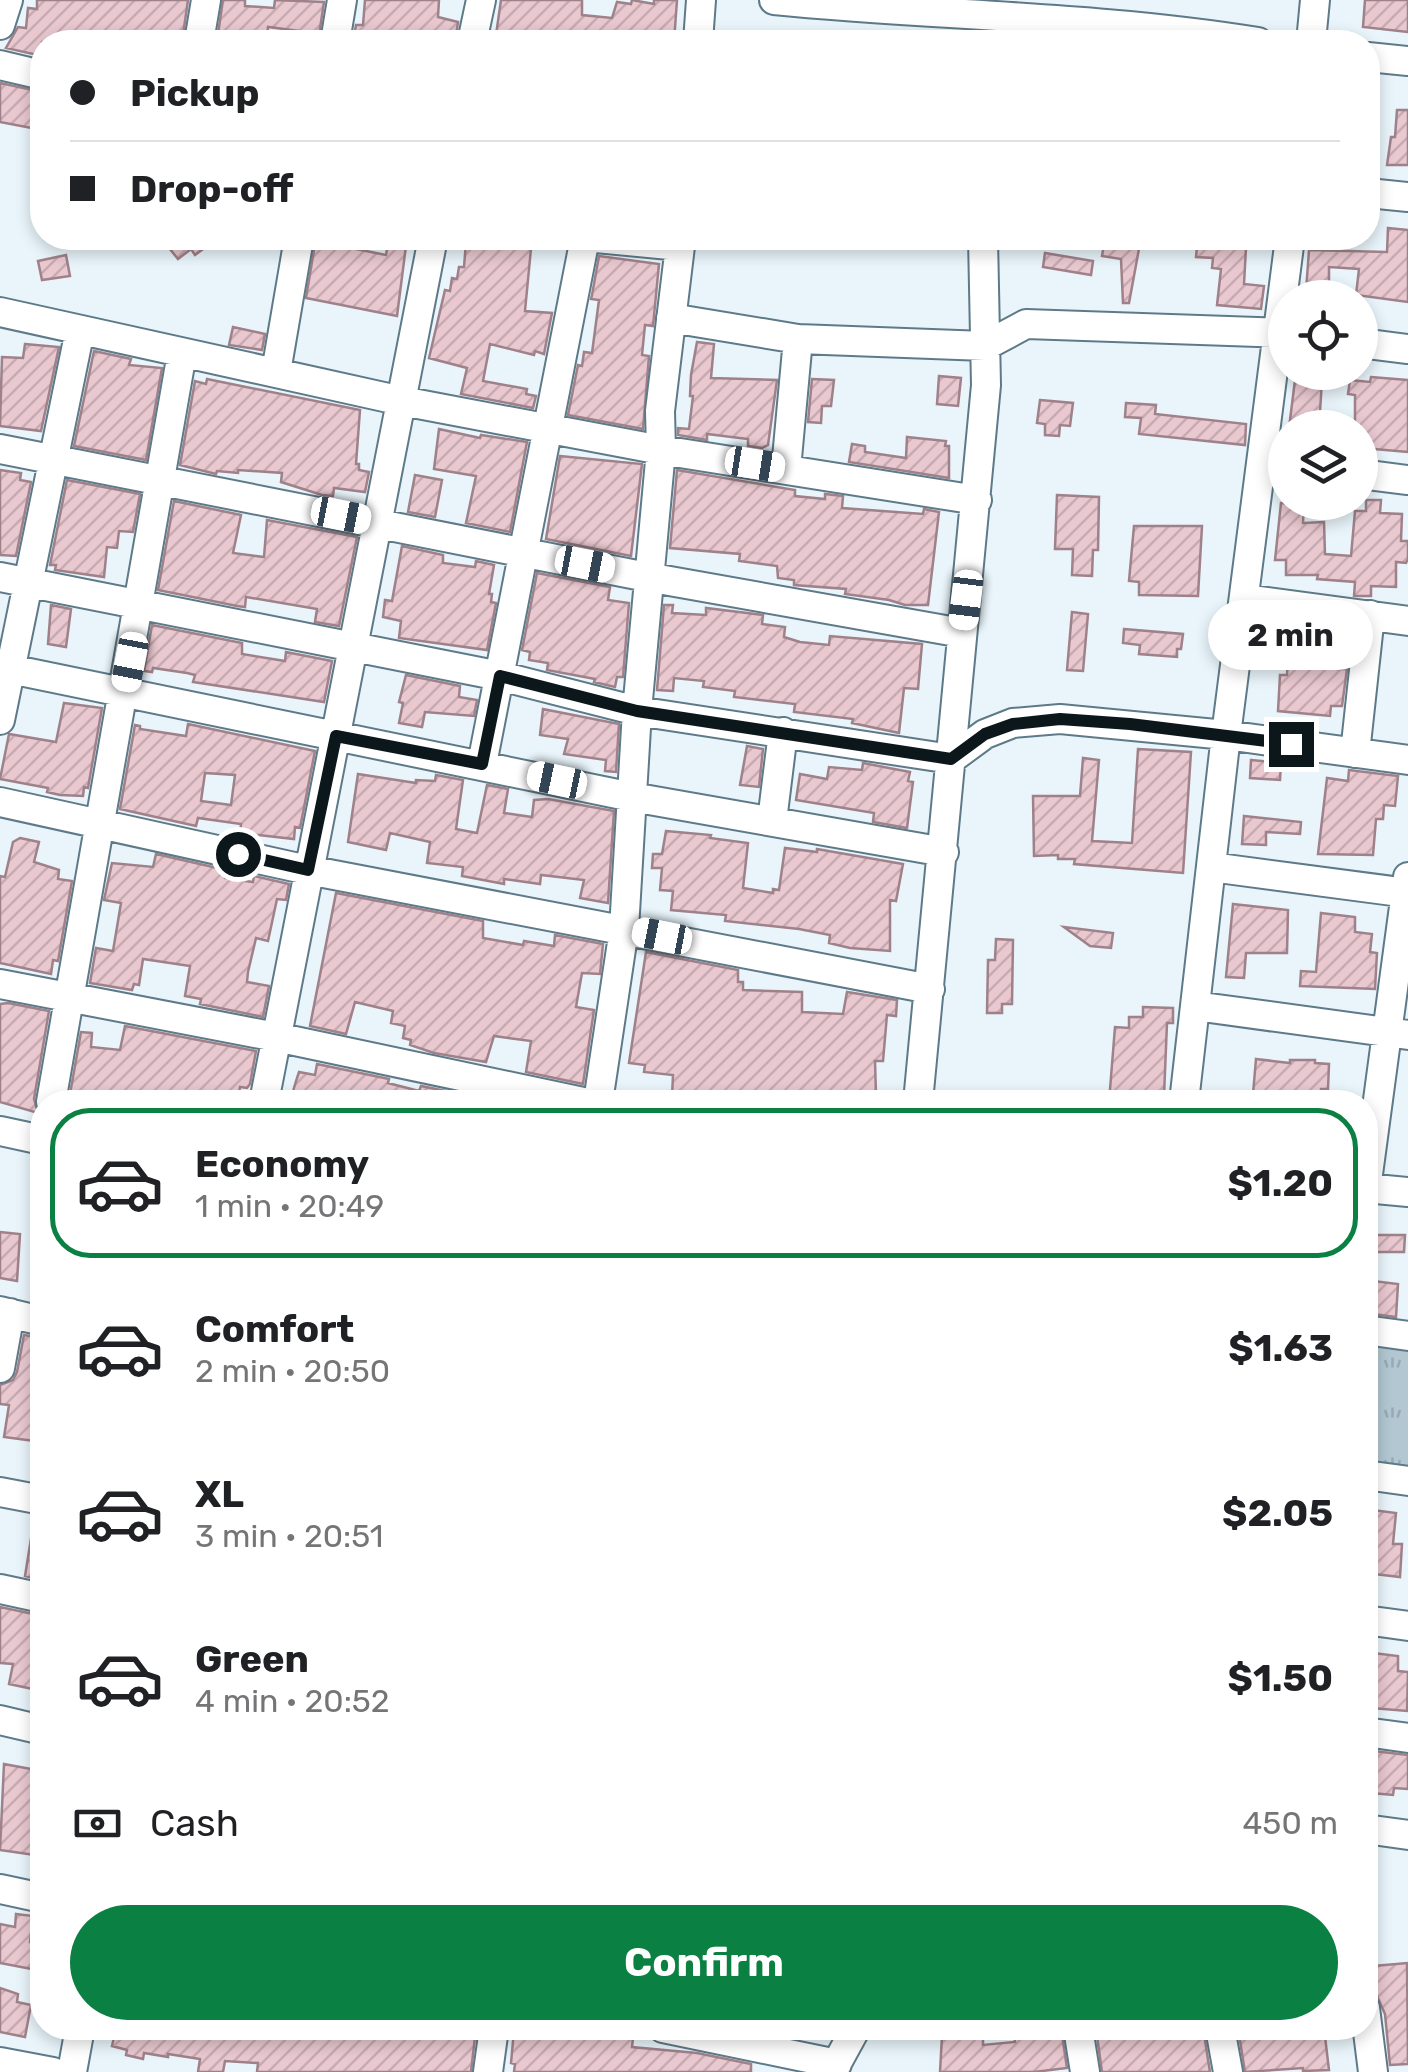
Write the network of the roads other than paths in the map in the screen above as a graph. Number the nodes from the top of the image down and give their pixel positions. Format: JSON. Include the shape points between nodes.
{"nodes":[{"id":1,"x":8,"y":0,"type":"edge"},
{"id":2,"x":206,"y":0,"type":"edge"},
{"id":3,"x":342,"y":0,"type":"edge"},
{"id":4,"x":481,"y":0,"type":"edge"},
{"id":5,"x":701,"y":0,"type":"edge"},
{"id":6,"x":774,"y":0,"type":"edge"},
{"id":7,"x":1315,"y":0,"type":"edge"},
{"id":8,"x":858,"y":4,"type":"edge"},
{"id":9,"x":975,"y":20,"type":"edge"},
{"id":10,"x":0,"y":25,"type":"edge"},
{"id":11,"x":201,"y":30,"type":"edge"},
{"id":12,"x":337,"y":30,"type":"edge"},
{"id":13,"x":475,"y":30,"type":"edge"},
{"id":14,"x":699,"y":30,"type":"edge"},
{"id":15,"x":1167,"y":30,"type":"edge"},
{"id":16,"x":1312,"y":30,"type":"edge"},
{"id":17,"x":1380,"y":58,"type":"edge"},
{"id":18,"x":1408,"y":60,"type":"edge"},
{"id":19,"x":0,"y":65,"type":"edge"},
{"id":20,"x":30,"y":72,"type":"edge"},
{"id":21,"x":1380,"y":194,"type":"edge"},
{"id":22,"x":1408,"y":197,"type":"edge"},
{"id":23,"x":296,"y":250,"type":"edge"},
{"id":24,"x":431,"y":250,"type":"edge"},
{"id":25,"x":583,"y":250,"type":"edge"},
{"id":26,"x":680,"y":250,"type":"edge"},
{"id":27,"x":983,"y":250,"type":"edge"},
{"id":28,"x":1289,"y":250,"type":"edge"},
{"id":29,"x":1286,"y":280,"type":"edge"},
{"id":30,"x":0,"y":312,"type":"edge"},
{"id":31,"x":671,"y":318,"type":"junction"},
{"id":32,"x":80,"y":330,"type":"junction"},
{"id":33,"x":1268,"y":333,"type":"edge"},
{"id":34,"x":798,"y":339,"type":"junction"},
{"id":35,"x":1378,"y":345,"type":"edge"},
{"id":36,"x":986,"y":346,"type":"junction"},
{"id":37,"x":1408,"y":349,"type":"edge"},
{"id":38,"x":182,"y":353,"type":"junction"},
{"id":39,"x":276,"y":372,"type":"junction"},
{"id":40,"x":402,"y":401,"type":"junction"},
{"id":41,"x":548,"y":426,"type":"junction"},
{"id":42,"x":0,"y":449,"type":"edge"},
{"id":43,"x":661,"y":450,"type":"junction"},
{"id":44,"x":56,"y":460,"type":"junction"},
{"id":45,"x":786,"y":470,"type":"junction"},
{"id":46,"x":1378,"y":476,"type":"edge"},
{"id":47,"x":160,"y":480,"type":"junction"},
{"id":48,"x":1408,"y":480,"type":"edge"},
{"id":49,"x":1268,"y":492,"type":"edge"},
{"id":50,"x":978,"y":500,"type":"junction"},
{"id":51,"x":377,"y":522,"type":"junction"},
{"id":52,"x":523,"y":552,"type":"junction"},
{"id":53,"x":0,"y":577,"type":"edge"},
{"id":54,"x":648,"y":577,"type":"junction"},
{"id":55,"x":28,"y":583,"type":"junction"},
{"id":56,"x":1245,"y":599,"type":"junction"},
{"id":57,"x":140,"y":604,"type":"junction"},
{"id":58,"x":1370,"y":616,"type":"junction"},
{"id":59,"x":1408,"y":621,"type":"edge"},
{"id":60,"x":962,"y":634,"type":"junction"},
{"id":61,"x":352,"y":648,"type":"junction"},
{"id":62,"x":5,"y":668,"type":"edge"},
{"id":63,"x":500,"y":676,"type":"junction"},
{"id":64,"x":124,"y":690,"type":"junction"},
{"id":65,"x":637,"y":711,"type":"junction"},
{"id":66,"x":0,"y":720,"type":"edge"},
{"id":67,"x":783,"y":732,"type":"junction"},
{"id":68,"x":1226,"y":735,"type":"junction"},
{"id":69,"x":336,"y":736,"type":"junction"},
{"id":70,"x":1355,"y":753,"type":"junction"},
{"id":71,"x":951,"y":759,"type":"junction"},
{"id":72,"x":1408,"y":760,"type":"edge"},
{"id":73,"x":482,"y":764,"type":"junction"},
{"id":74,"x":632,"y":796,"type":"junction"},
{"id":75,"x":0,"y":802,"type":"edge"},
{"id":76,"x":100,"y":822,"type":"junction"},
{"id":77,"x":772,"y":822,"type":"junction"},
{"id":78,"x":944,"y":852,"type":"junction"},
{"id":79,"x":1211,"y":867,"type":"junction"},
{"id":80,"x":308,"y":870,"type":"junction"},
{"id":81,"x":1407,"y":888,"type":"edge"},
{"id":82,"x":624,"y":928,"type":"junction"},
{"id":83,"x":0,"y":984,"type":"edge"},
{"id":84,"x":930,"y":989,"type":"junction"},
{"id":85,"x":72,"y":998,"type":"junction"},
{"id":86,"x":1195,"y":1006,"type":"junction"},
{"id":87,"x":1398,"y":1034,"type":"edge"},
{"id":88,"x":276,"y":1038,"type":"junction"},
{"id":89,"x":53,"y":1090,"type":"edge"},
{"id":90,"x":266,"y":1090,"type":"edge"},
{"id":91,"x":525,"y":1090,"type":"edge"},
{"id":92,"x":600,"y":1090,"type":"edge"},
{"id":93,"x":919,"y":1090,"type":"edge"},
{"id":94,"x":1185,"y":1090,"type":"edge"},
{"id":95,"x":0,"y":1131,"type":"edge"},
{"id":96,"x":1378,"y":1131,"type":"edge"},
{"id":97,"x":30,"y":1137,"type":"edge"},
{"id":98,"x":1378,"y":1190,"type":"edge"},
{"id":99,"x":1408,"y":1192,"type":"edge"},
{"id":100,"x":5,"y":1312,"type":"edge"},
{"id":101,"x":30,"y":1317,"type":"edge"},
{"id":102,"x":1378,"y":1332,"type":"edge"},
{"id":103,"x":1408,"y":1336,"type":"edge"},
{"id":104,"x":0,"y":1368,"type":"edge"},
{"id":105,"x":1378,"y":1477,"type":"edge"},
{"id":106,"x":1408,"y":1481,"type":"edge"},
{"id":107,"x":0,"y":1492,"type":"edge"},
{"id":108,"x":30,"y":1498,"type":"edge"},
{"id":109,"x":0,"y":1589,"type":"edge"},
{"id":110,"x":30,"y":1595,"type":"edge"},
{"id":111,"x":1378,"y":1620,"type":"edge"},
{"id":112,"x":1407,"y":1620,"type":"edge"},
{"id":113,"x":0,"y":1720,"type":"edge"},
{"id":114,"x":30,"y":1727,"type":"edge"},
{"id":115,"x":1378,"y":1734,"type":"edge"},
{"id":116,"x":1408,"y":1738,"type":"edge"},
{"id":117,"x":1378,"y":1831,"type":"edge"},
{"id":118,"x":1408,"y":1836,"type":"edge"},
{"id":119,"x":0,"y":1889,"type":"edge"},
{"id":120,"x":30,"y":1895,"type":"edge"},
{"id":121,"x":78,"y":2040,"type":"edge"},
{"id":122,"x":492,"y":2040,"type":"edge"},
{"id":123,"x":714,"y":2040,"type":"edge"},
{"id":124,"x":850,"y":2040,"type":"edge"},
{"id":125,"x":1080,"y":2040,"type":"edge"},
{"id":126,"x":1222,"y":2040,"type":"edge"},
{"id":127,"x":1369,"y":2040,"type":"edge"},
{"id":128,"x":0,"y":2062,"type":"edge"},
{"id":129,"x":835,"y":2068,"type":"edge"},
{"id":130,"x":49,"y":2072,"type":"edge"},
{"id":131,"x":72,"y":2072,"type":"edge"},
{"id":132,"x":488,"y":2072,"type":"edge"},
{"id":133,"x":1085,"y":2072,"type":"edge"},
{"id":134,"x":1228,"y":2072,"type":"edge"},
{"id":135,"x":1373,"y":2072,"type":"edge"}],
"edges":[{"from":1,"to":10,"type":"street"},
{"from":2,"to":11,"type":"street"},
{"from":3,"to":12,"type":"street"},
{"from":4,"to":13,"type":"street"},
{"from":5,"to":14,"type":"street"},
{"from":6,"to":8,"type":"street"},
{"from":7,"to":16,"type":"street"},
{"from":8,"to":9,"type":"street"},
{"from":9,"to":15,"type":"street"},
{"from":17,"to":18,"type":"street"},
{"from":19,"to":20,"type":"street"},
{"from":21,"to":22,"type":"street"},
{"from":23,"to":39,"type":"street"},
{"from":24,"to":40,"type":"street"},
{"from":25,"to":41,"type":"street"},
{"from":26,"to":31,"type":"street"},
{"from":27,"to":36,"type":"street"},
{"from":28,"to":29,"type":"street"},
{"from":30,"to":32,"type":"street"},
{"from":31,"to":34,"type":"street"},
{"from":31,"to":43,"type":"street"},
{"from":32,"to":38,"type":"street"},
{"from":32,"to":44,"type":"street"},
{"from":33,"to":36,"type":"street","via":[[1026,324]]},
{"from":34,"to":36,"type":"street"},
{"from":34,"to":45,"type":"street"},
{"from":35,"to":37,"type":"street"},
{"from":36,"to":50,"type":"street"},
{"from":38,"to":39,"type":"street"},
{"from":38,"to":47,"type":"street"},
{"from":39,"to":40,"type":"street"},
{"from":40,"to":41,"type":"street"},
{"from":40,"to":51,"type":"street"},
{"from":41,"to":43,"type":"street"},
{"from":41,"to":52,"type":"street"},
{"from":42,"to":44,"type":"street"},
{"from":43,"to":45,"type":"street"},
{"from":43,"to":54,"type":"street"},
{"from":44,"to":47,"type":"street"},
{"from":44,"to":55,"type":"street"},
{"from":45,"to":50,"type":"street"},
{"from":46,"to":48,"type":"street"},
{"from":47,"to":51,"type":"street"},
{"from":47,"to":57,"type":"street"},
{"from":49,"to":56,"type":"street"},
{"from":50,"to":60,"type":"street"},
{"from":51,"to":52,"type":"street"},
{"from":51,"to":61,"type":"street"},
{"from":52,"to":54,"type":"street"},
{"from":52,"to":63,"type":"street"},
{"from":53,"to":55,"type":"street"},
{"from":54,"to":60,"type":"street"},
{"from":54,"to":65,"type":"street"},
{"from":55,"to":57,"type":"street"},
{"from":55,"to":62,"type":"street"},
{"from":56,"to":58,"type":"street"},
{"from":56,"to":68,"type":"street"},
{"from":57,"to":61,"type":"street"},
{"from":57,"to":64,"type":"street"},
{"from":58,"to":59,"type":"street"},
{"from":58,"to":70,"type":"street"},
{"from":60,"to":71,"type":"street"},
{"from":61,"to":63,"type":"street"},
{"from":61,"to":69,"type":"street"},
{"from":62,"to":64,"type":"street"},
{"from":62,"to":66,"type":"street"},
{"from":63,"to":65,"type":"street"},
{"from":63,"to":73,"type":"street"},
{"from":64,"to":69,"type":"street"},
{"from":64,"to":76,"type":"street"},
{"from":65,"to":67,"type":"street"},
{"from":65,"to":74,"type":"street"},
{"from":67,"to":71,"type":"street"},
{"from":67,"to":77,"type":"street"},
{"from":68,"to":70,"type":"street"},
{"from":68,"to":71,"type":"street","via":[[1060,719],[985,734]]},
{"from":68,"to":79,"type":"street"},
{"from":69,"to":73,"type":"street"},
{"from":69,"to":80,"type":"street"},
{"from":70,"to":72,"type":"street"},
{"from":71,"to":78,"type":"street"},
{"from":73,"to":74,"type":"street"},
{"from":74,"to":77,"type":"street"},
{"from":74,"to":82,"type":"street"},
{"from":75,"to":76,"type":"street"},
{"from":76,"to":80,"type":"street"},
{"from":76,"to":85,"type":"street"},
{"from":77,"to":78,"type":"street"},
{"from":78,"to":84,"type":"street"},
{"from":79,"to":81,"type":"street"},
{"from":79,"to":86,"type":"street"},
{"from":80,"to":82,"type":"street"},
{"from":80,"to":88,"type":"street"},
{"from":81,"to":87,"type":"street"},
{"from":82,"to":84,"type":"street"},
{"from":82,"to":92,"type":"street"},
{"from":83,"to":85,"type":"street"},
{"from":84,"to":93,"type":"street"},
{"from":85,"to":88,"type":"street"},
{"from":85,"to":89,"type":"street"},
{"from":86,"to":87,"type":"street"},
{"from":86,"to":94,"type":"street"},
{"from":87,"to":96,"type":"street"},
{"from":88,"to":90,"type":"street"},
{"from":88,"to":91,"type":"street"},
{"from":95,"to":97,"type":"street"},
{"from":98,"to":99,"type":"street"},
{"from":100,"to":101,"type":"street"},
{"from":100,"to":104,"type":"street"},
{"from":102,"to":103,"type":"street"},
{"from":105,"to":106,"type":"street"},
{"from":107,"to":108,"type":"street"},
{"from":109,"to":110,"type":"street"},
{"from":111,"to":112,"type":"street"},
{"from":113,"to":114,"type":"street"},
{"from":115,"to":116,"type":"street"},
{"from":117,"to":118,"type":"street"},
{"from":119,"to":120,"type":"street"},
{"from":121,"to":131,"type":"street"},
{"from":122,"to":132,"type":"street"},
{"from":123,"to":129,"type":"street"},
{"from":124,"to":129,"type":"street"},
{"from":125,"to":133,"type":"street"},
{"from":126,"to":134,"type":"street"},
{"from":127,"to":135,"type":"street"},
{"from":128,"to":130,"type":"street"}]}
